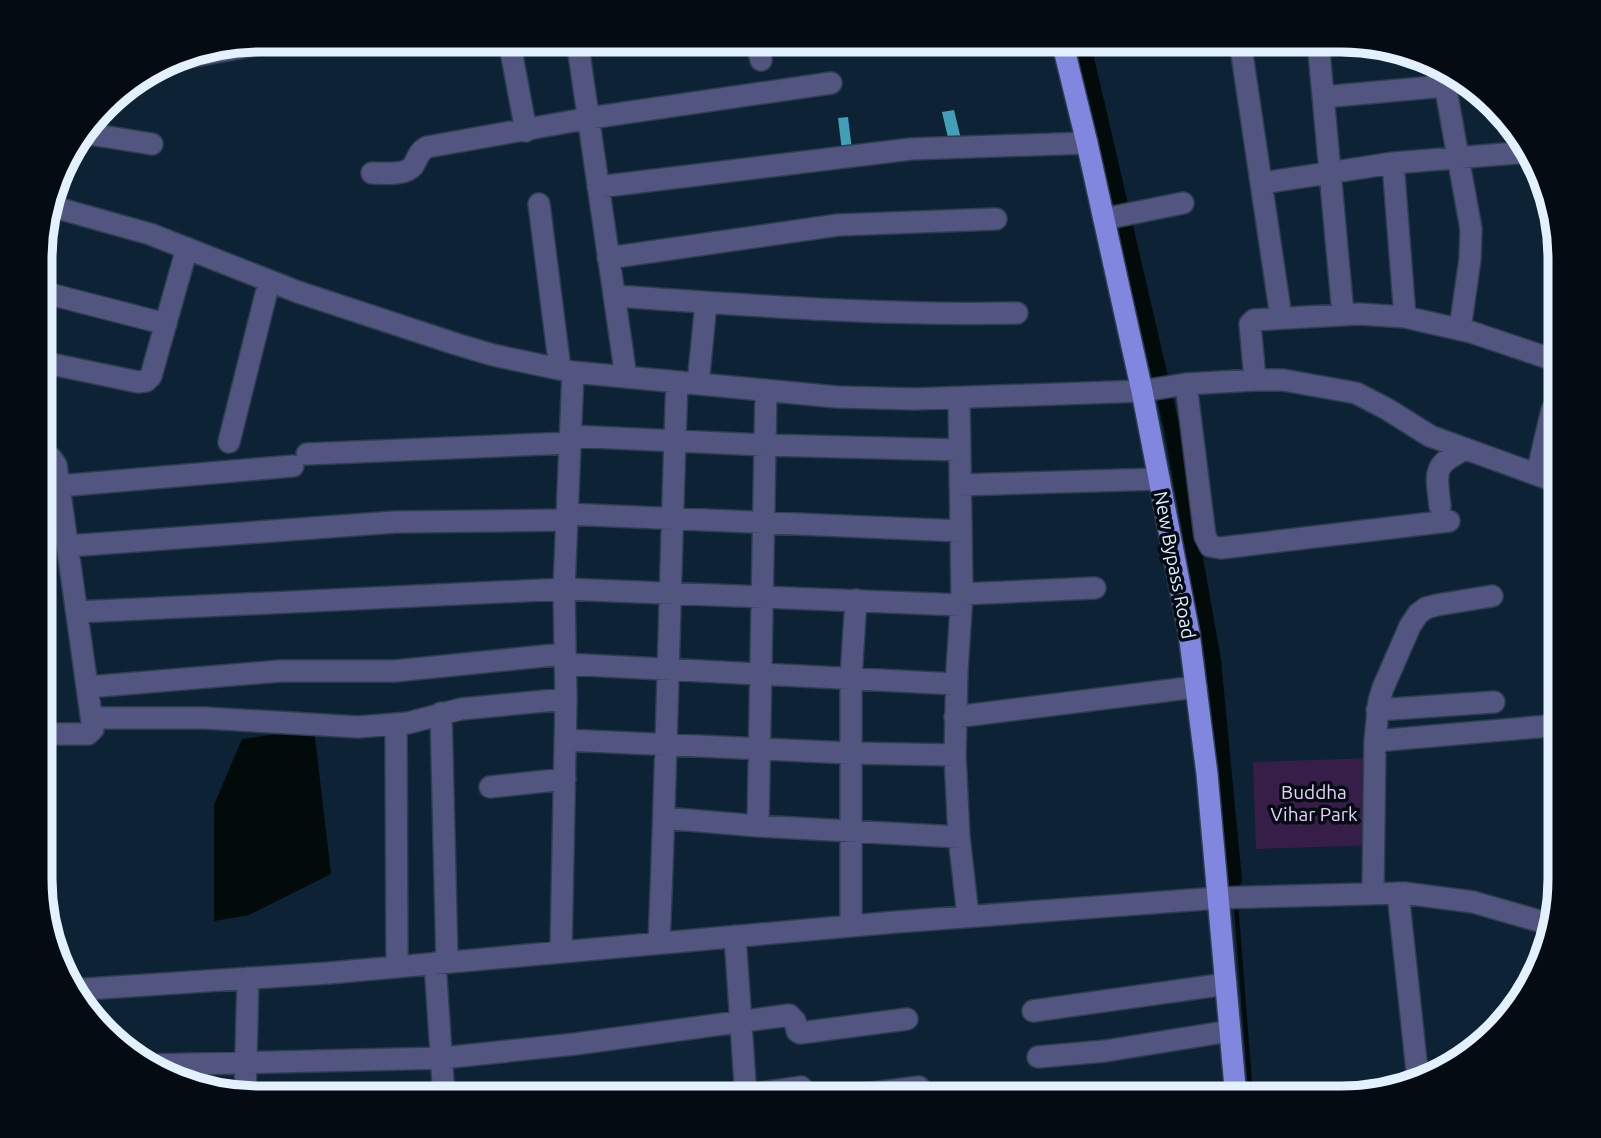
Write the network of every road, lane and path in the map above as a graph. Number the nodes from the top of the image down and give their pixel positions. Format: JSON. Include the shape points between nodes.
{"nodes":[{"id":1,"x":511,"y":53,"type":"edge"},
{"id":2,"x":584,"y":53,"type":"edge"},
{"id":3,"x":1065,"y":53,"type":"edge"},
{"id":4,"x":1242,"y":53,"type":"edge"},
{"id":5,"x":1319,"y":53,"type":"edge"},
{"id":6,"x":1440,"y":78,"type":"edge"},
{"id":7,"x":1443,"y":79,"type":"edge"},
{"id":8,"x":831,"y":83,"type":"dead end"},
{"id":9,"x":1323,"y":97,"type":"junction"},
{"id":10,"x":590,"y":118,"type":"junction"},
{"id":11,"x":526,"y":131,"type":"junction"},
{"id":12,"x":94,"y":135,"type":"edge"},
{"id":13,"x":1087,"y":143,"type":"junction"},
{"id":14,"x":152,"y":144,"type":"dead end"},
{"id":15,"x":1519,"y":153,"type":"edge"},
{"id":16,"x":1458,"y":158,"type":"junction"},
{"id":17,"x":1394,"y":163,"type":"junction"},
{"id":18,"x":1332,"y":172,"type":"junction"},
{"id":19,"x":372,"y":173,"type":"dead end"},
{"id":20,"x":1262,"y":183,"type":"junction"},
{"id":21,"x":598,"y":187,"type":"junction"},
{"id":22,"x":1183,"y":203,"type":"dead end"},
{"id":23,"x":539,"y":204,"type":"dead end"},
{"id":24,"x":59,"y":208,"type":"edge"},
{"id":25,"x":1115,"y":217,"type":"junction"},
{"id":26,"x":996,"y":219,"type":"dead end"},
{"id":27,"x":187,"y":248,"type":"junction"},
{"id":28,"x":608,"y":258,"type":"junction"},
{"id":29,"x":269,"y":282,"type":"junction"},
{"id":30,"x":52,"y":295,"type":"edge"},
{"id":31,"x":614,"y":296,"type":"junction"},
{"id":32,"x":706,"y":303,"type":"junction"},
{"id":33,"x":1017,"y":313,"type":"dead end"},
{"id":34,"x":1343,"y":314,"type":"junction"},
{"id":35,"x":1281,"y":317,"type":"junction"},
{"id":36,"x":1405,"y":317,"type":"junction"},
{"id":37,"x":166,"y":324,"type":"junction"},
{"id":38,"x":1460,"y":329,"type":"junction"},
{"id":39,"x":1548,"y":358,"type":"edge"},
{"id":40,"x":52,"y":364,"type":"edge"},
{"id":41,"x":567,"y":370,"type":"junction"},
{"id":42,"x":626,"y":377,"type":"junction"},
{"id":43,"x":1255,"y":380,"type":"junction"},
{"id":44,"x":687,"y":383,"type":"junction"},
{"id":45,"x":1163,"y":388,"type":"junction"},
{"id":46,"x":766,"y":390,"type":"junction"},
{"id":47,"x":959,"y":398,"type":"junction"},
{"id":48,"x":1548,"y":426,"type":"edge"},
{"id":49,"x":570,"y":439,"type":"junction"},
{"id":50,"x":675,"y":441,"type":"junction"},
{"id":51,"x":229,"y":442,"type":"dead end"},
{"id":52,"x":765,"y":445,"type":"junction"},
{"id":53,"x":1466,"y":449,"type":"junction"},
{"id":54,"x":960,"y":450,"type":"junction"},
{"id":55,"x":52,"y":459,"type":"edge"},
{"id":56,"x":1536,"y":474,"type":"junction"},
{"id":57,"x":1548,"y":478,"type":"edge"},
{"id":58,"x":1159,"y":479,"type":"junction"},
{"id":59,"x":960,"y":485,"type":"junction"},
{"id":60,"x":59,"y":486,"type":"junction"},
{"id":61,"x":566,"y":517,"type":"junction"},
{"id":62,"x":671,"y":519,"type":"junction"},
{"id":63,"x":763,"y":523,"type":"junction"},
{"id":64,"x":961,"y":531,"type":"junction"},
{"id":65,"x":68,"y":546,"type":"junction"},
{"id":66,"x":1095,"y":588,"type":"dead end"},
{"id":67,"x":565,"y":589,"type":"junction"},
{"id":68,"x":670,"y":594,"type":"junction"},
{"id":69,"x":1492,"y":596,"type":"dead end"},
{"id":70,"x":761,"y":598,"type":"junction"},
{"id":71,"x":961,"y":599,"type":"junction"},
{"id":72,"x":856,"y":600,"type":"junction"},
{"id":73,"x":77,"y":612,"type":"junction"},
{"id":74,"x":565,"y":659,"type":"junction"},
{"id":75,"x":668,"y":671,"type":"junction"},
{"id":76,"x":762,"y":674,"type":"junction"},
{"id":77,"x":850,"y":677,"type":"junction"},
{"id":78,"x":957,"y":684,"type":"junction"},
{"id":79,"x":88,"y":687,"type":"junction"},
{"id":80,"x":1196,"y":687,"type":"junction"},
{"id":81,"x":566,"y":699,"type":"junction"},
{"id":82,"x":1494,"y":702,"type":"dead end"},
{"id":83,"x":1377,"y":710,"type":"junction"},
{"id":84,"x":441,"y":713,"type":"junction"},
{"id":85,"x":955,"y":717,"type":"junction"},
{"id":86,"x":93,"y":718,"type":"junction"},
{"id":87,"x":396,"y":724,"type":"junction"},
{"id":88,"x":1548,"y":726,"type":"edge"},
{"id":89,"x":53,"y":734,"type":"edge"},
{"id":90,"x":565,"y":740,"type":"junction"},
{"id":91,"x":1375,"y":741,"type":"junction"},
{"id":92,"x":667,"y":744,"type":"junction"},
{"id":93,"x":761,"y":750,"type":"junction"},
{"id":94,"x":850,"y":753,"type":"junction"},
{"id":95,"x":955,"y":754,"type":"junction"},
{"id":96,"x":565,"y":779,"type":"junction"},
{"id":97,"x":490,"y":787,"type":"dead end"},
{"id":98,"x":664,"y":818,"type":"junction"},
{"id":99,"x":758,"y":826,"type":"junction"},
{"id":100,"x":850,"y":830,"type":"junction"},
{"id":101,"x":959,"y":836,"type":"junction"},
{"id":102,"x":1373,"y":892,"type":"junction"},
{"id":103,"x":1398,"y":893,"type":"junction"},
{"id":104,"x":1217,"y":898,"type":"junction"},
{"id":105,"x":968,"y":916,"type":"junction"},
{"id":106,"x":1544,"y":922,"type":"edge"},
{"id":107,"x":851,"y":926,"type":"junction"},
{"id":108,"x":735,"y":936,"type":"junction"},
{"id":109,"x":659,"y":943,"type":"junction"},
{"id":110,"x":561,"y":952,"type":"junction"},
{"id":111,"x":441,"y":963,"type":"junction"},
{"id":112,"x":397,"y":967,"type":"junction"},
{"id":113,"x":248,"y":978,"type":"junction"},
{"id":114,"x":1226,"y":984,"type":"junction"},
{"id":115,"x":84,"y":989,"type":"edge"},
{"id":116,"x":1033,"y":1011,"type":"dead end"},
{"id":117,"x":907,"y":1019,"type":"dead end"},
{"id":118,"x":742,"y":1022,"type":"junction"},
{"id":119,"x":1230,"y":1031,"type":"junction"},
{"id":120,"x":1038,"y":1057,"type":"dead end"},
{"id":121,"x":442,"y":1058,"type":"junction"},
{"id":122,"x":245,"y":1064,"type":"junction"},
{"id":123,"x":170,"y":1065,"type":"edge"},
{"id":124,"x":1417,"y":1071,"type":"edge"},
{"id":125,"x":245,"y":1085,"type":"edge"},
{"id":126,"x":443,"y":1085,"type":"edge"},
{"id":127,"x":741,"y":1085,"type":"edge"},
{"id":128,"x":1235,"y":1086,"type":"edge"}],
"edges":[{"from":1,"to":11,"type":"street"},
{"from":2,"to":10,"type":"street"},
{"from":3,"to":13,"type":"main road","name":"New Bypass Road"},
{"from":4,"to":20,"type":"street"},
{"from":5,"to":9,"type":"street"},
{"from":6,"to":9,"type":"street"},
{"from":7,"to":16,"type":"street"},
{"from":8,"to":10,"type":"street"},
{"from":9,"to":18,"type":"street"},
{"from":10,"to":11,"type":"street"},
{"from":10,"to":21,"type":"street"},
{"from":11,"to":19,"type":"street","via":[[427,147],[404,172]]},
{"from":12,"to":14,"type":"street"},
{"from":13,"to":21,"type":"street","via":[[911,149]]},
{"from":13,"to":25,"type":"main road","name":"New Bypass Road"},
{"from":15,"to":16,"type":"street"},
{"from":16,"to":17,"type":"street"},
{"from":16,"to":38,"type":"street","via":[[1471,243]]},
{"from":17,"to":18,"type":"street"},
{"from":17,"to":36,"type":"street"},
{"from":18,"to":20,"type":"street"},
{"from":18,"to":34,"type":"street"},
{"from":20,"to":35,"type":"street"},
{"from":21,"to":28,"type":"street"},
{"from":22,"to":25,"type":"street"},
{"from":23,"to":41,"type":"street"},
{"from":24,"to":27,"type":"street"},
{"from":25,"to":45,"type":"main road","name":"New Bypass Road"},
{"from":26,"to":28,"type":"street","via":[[838,225]]},
{"from":27,"to":29,"type":"street"},
{"from":27,"to":37,"type":"street"},
{"from":28,"to":31,"type":"street"},
{"from":29,"to":41,"type":"street","via":[[493,355]]},
{"from":29,"to":51,"type":"street"},
{"from":30,"to":37,"type":"street"},
{"from":31,"to":32,"type":"street"},
{"from":31,"to":42,"type":"street"},
{"from":32,"to":33,"type":"street","via":[[827,312]]},
{"from":32,"to":44,"type":"street"},
{"from":34,"to":35,"type":"street"},
{"from":34,"to":36,"type":"street"},
{"from":35,"to":43,"type":"street","via":[[1250,324]]},
{"from":36,"to":38,"type":"street"},
{"from":37,"to":40,"type":"street","via":[[146,381]]},
{"from":38,"to":39,"type":"street"},
{"from":41,"to":42,"type":"street"},
{"from":41,"to":49,"type":"street"},
{"from":42,"to":44,"type":"street"},
{"from":43,"to":45,"type":"street"},
{"from":43,"to":53,"type":"street","via":[[1283,380],[1356,393],[1430,436]]},
{"from":44,"to":46,"type":"street"},
{"from":44,"to":50,"type":"street"},
{"from":45,"to":47,"type":"street"},
{"from":45,"to":53,"type":"street","via":[[1210,546],[1221,548],[1444,513],[1438,468]]},
{"from":45,"to":58,"type":"main road","name":"New Bypass Road"},
{"from":46,"to":47,"type":"street","via":[[837,397]]},
{"from":46,"to":52,"type":"street"},
{"from":47,"to":54,"type":"street"},
{"from":48,"to":56,"type":"street"},
{"from":49,"to":50,"type":"street"},
{"from":49,"to":60,"type":"street","via":[[300,460]]},
{"from":49,"to":61,"type":"street"},
{"from":50,"to":52,"type":"street"},
{"from":50,"to":62,"type":"street"},
{"from":52,"to":54,"type":"street"},
{"from":52,"to":63,"type":"street"},
{"from":53,"to":56,"type":"street"},
{"from":54,"to":59,"type":"street"},
{"from":55,"to":60,"type":"street"},
{"from":56,"to":57,"type":"street"},
{"from":58,"to":59,"type":"street"},
{"from":58,"to":80,"type":"main road","name":"New Bypass Road"},
{"from":59,"to":64,"type":"street"},
{"from":60,"to":65,"type":"street"},
{"from":61,"to":62,"type":"street"},
{"from":61,"to":65,"type":"street","via":[[395,522]]},
{"from":61,"to":67,"type":"street"},
{"from":62,"to":63,"type":"street"},
{"from":62,"to":68,"type":"street"},
{"from":63,"to":64,"type":"street"},
{"from":63,"to":70,"type":"street"},
{"from":64,"to":71,"type":"street"},
{"from":65,"to":73,"type":"street"},
{"from":66,"to":71,"type":"street"},
{"from":67,"to":68,"type":"street"},
{"from":67,"to":73,"type":"street"},
{"from":67,"to":74,"type":"street"},
{"from":68,"to":70,"type":"street"},
{"from":68,"to":75,"type":"street"},
{"from":69,"to":83,"type":"street","via":[[1437,605],[1418,614]]},
{"from":70,"to":72,"type":"street"},
{"from":70,"to":76,"type":"street"},
{"from":71,"to":72,"type":"street"},
{"from":71,"to":78,"type":"street"},
{"from":72,"to":77,"type":"street"},
{"from":73,"to":79,"type":"street"},
{"from":74,"to":75,"type":"street"},
{"from":74,"to":79,"type":"street","via":[[395,671],[280,671]]},
{"from":74,"to":81,"type":"street"},
{"from":75,"to":76,"type":"street"},
{"from":75,"to":92,"type":"street"},
{"from":76,"to":77,"type":"street"},
{"from":76,"to":93,"type":"street"},
{"from":77,"to":78,"type":"street"},
{"from":77,"to":94,"type":"street"},
{"from":78,"to":85,"type":"street"},
{"from":79,"to":86,"type":"street"},
{"from":80,"to":85,"type":"street"},
{"from":80,"to":104,"type":"main road","name":"New Bypass Road"},
{"from":81,"to":84,"type":"street"},
{"from":81,"to":90,"type":"street"},
{"from":82,"to":83,"type":"street"},
{"from":83,"to":91,"type":"street"},
{"from":84,"to":87,"type":"street"},
{"from":84,"to":111,"type":"street"},
{"from":85,"to":95,"type":"street"},
{"from":86,"to":87,"type":"street"},
{"from":86,"to":89,"type":"street","via":[[88,734]]},
{"from":87,"to":112,"type":"street"},
{"from":88,"to":91,"type":"street"},
{"from":90,"to":92,"type":"street"},
{"from":90,"to":96,"type":"street"},
{"from":91,"to":102,"type":"street"},
{"from":92,"to":93,"type":"street"},
{"from":92,"to":98,"type":"street"},
{"from":93,"to":94,"type":"street"},
{"from":93,"to":99,"type":"street"},
{"from":94,"to":95,"type":"street"},
{"from":94,"to":100,"type":"street"},
{"from":95,"to":101,"type":"street"},
{"from":96,"to":97,"type":"street"},
{"from":96,"to":110,"type":"street"},
{"from":98,"to":99,"type":"street"},
{"from":98,"to":109,"type":"street"},
{"from":99,"to":100,"type":"street"},
{"from":100,"to":101,"type":"street"},
{"from":100,"to":107,"type":"street"},
{"from":101,"to":105,"type":"street"},
{"from":102,"to":103,"type":"street"},
{"from":102,"to":104,"type":"street"},
{"from":103,"to":106,"type":"street","via":[[1473,902]]},
{"from":103,"to":124,"type":"street"},
{"from":104,"to":105,"type":"street"},
{"from":104,"to":114,"type":"main road","name":"New Bypass Road"},
{"from":105,"to":107,"type":"street"},
{"from":107,"to":108,"type":"street"},
{"from":108,"to":109,"type":"street"},
{"from":108,"to":118,"type":"street"},
{"from":109,"to":110,"type":"street"},
{"from":110,"to":111,"type":"street"},
{"from":111,"to":112,"type":"street"},
{"from":111,"to":121,"type":"street"},
{"from":112,"to":113,"type":"street"},
{"from":113,"to":115,"type":"street"},
{"from":113,"to":122,"type":"street"},
{"from":114,"to":116,"type":"street"},
{"from":114,"to":119,"type":"main road","name":"New Bypass Road"},
{"from":117,"to":118,"type":"street","via":[[800,1033],[789,1015]]},
{"from":118,"to":121,"type":"street"},
{"from":118,"to":127,"type":"street"},
{"from":119,"to":120,"type":"street"},
{"from":119,"to":128,"type":"main road","name":"New Bypass Road"},
{"from":121,"to":122,"type":"street"},
{"from":121,"to":126,"type":"street"},
{"from":122,"to":123,"type":"street"},
{"from":122,"to":125,"type":"street"}]}
